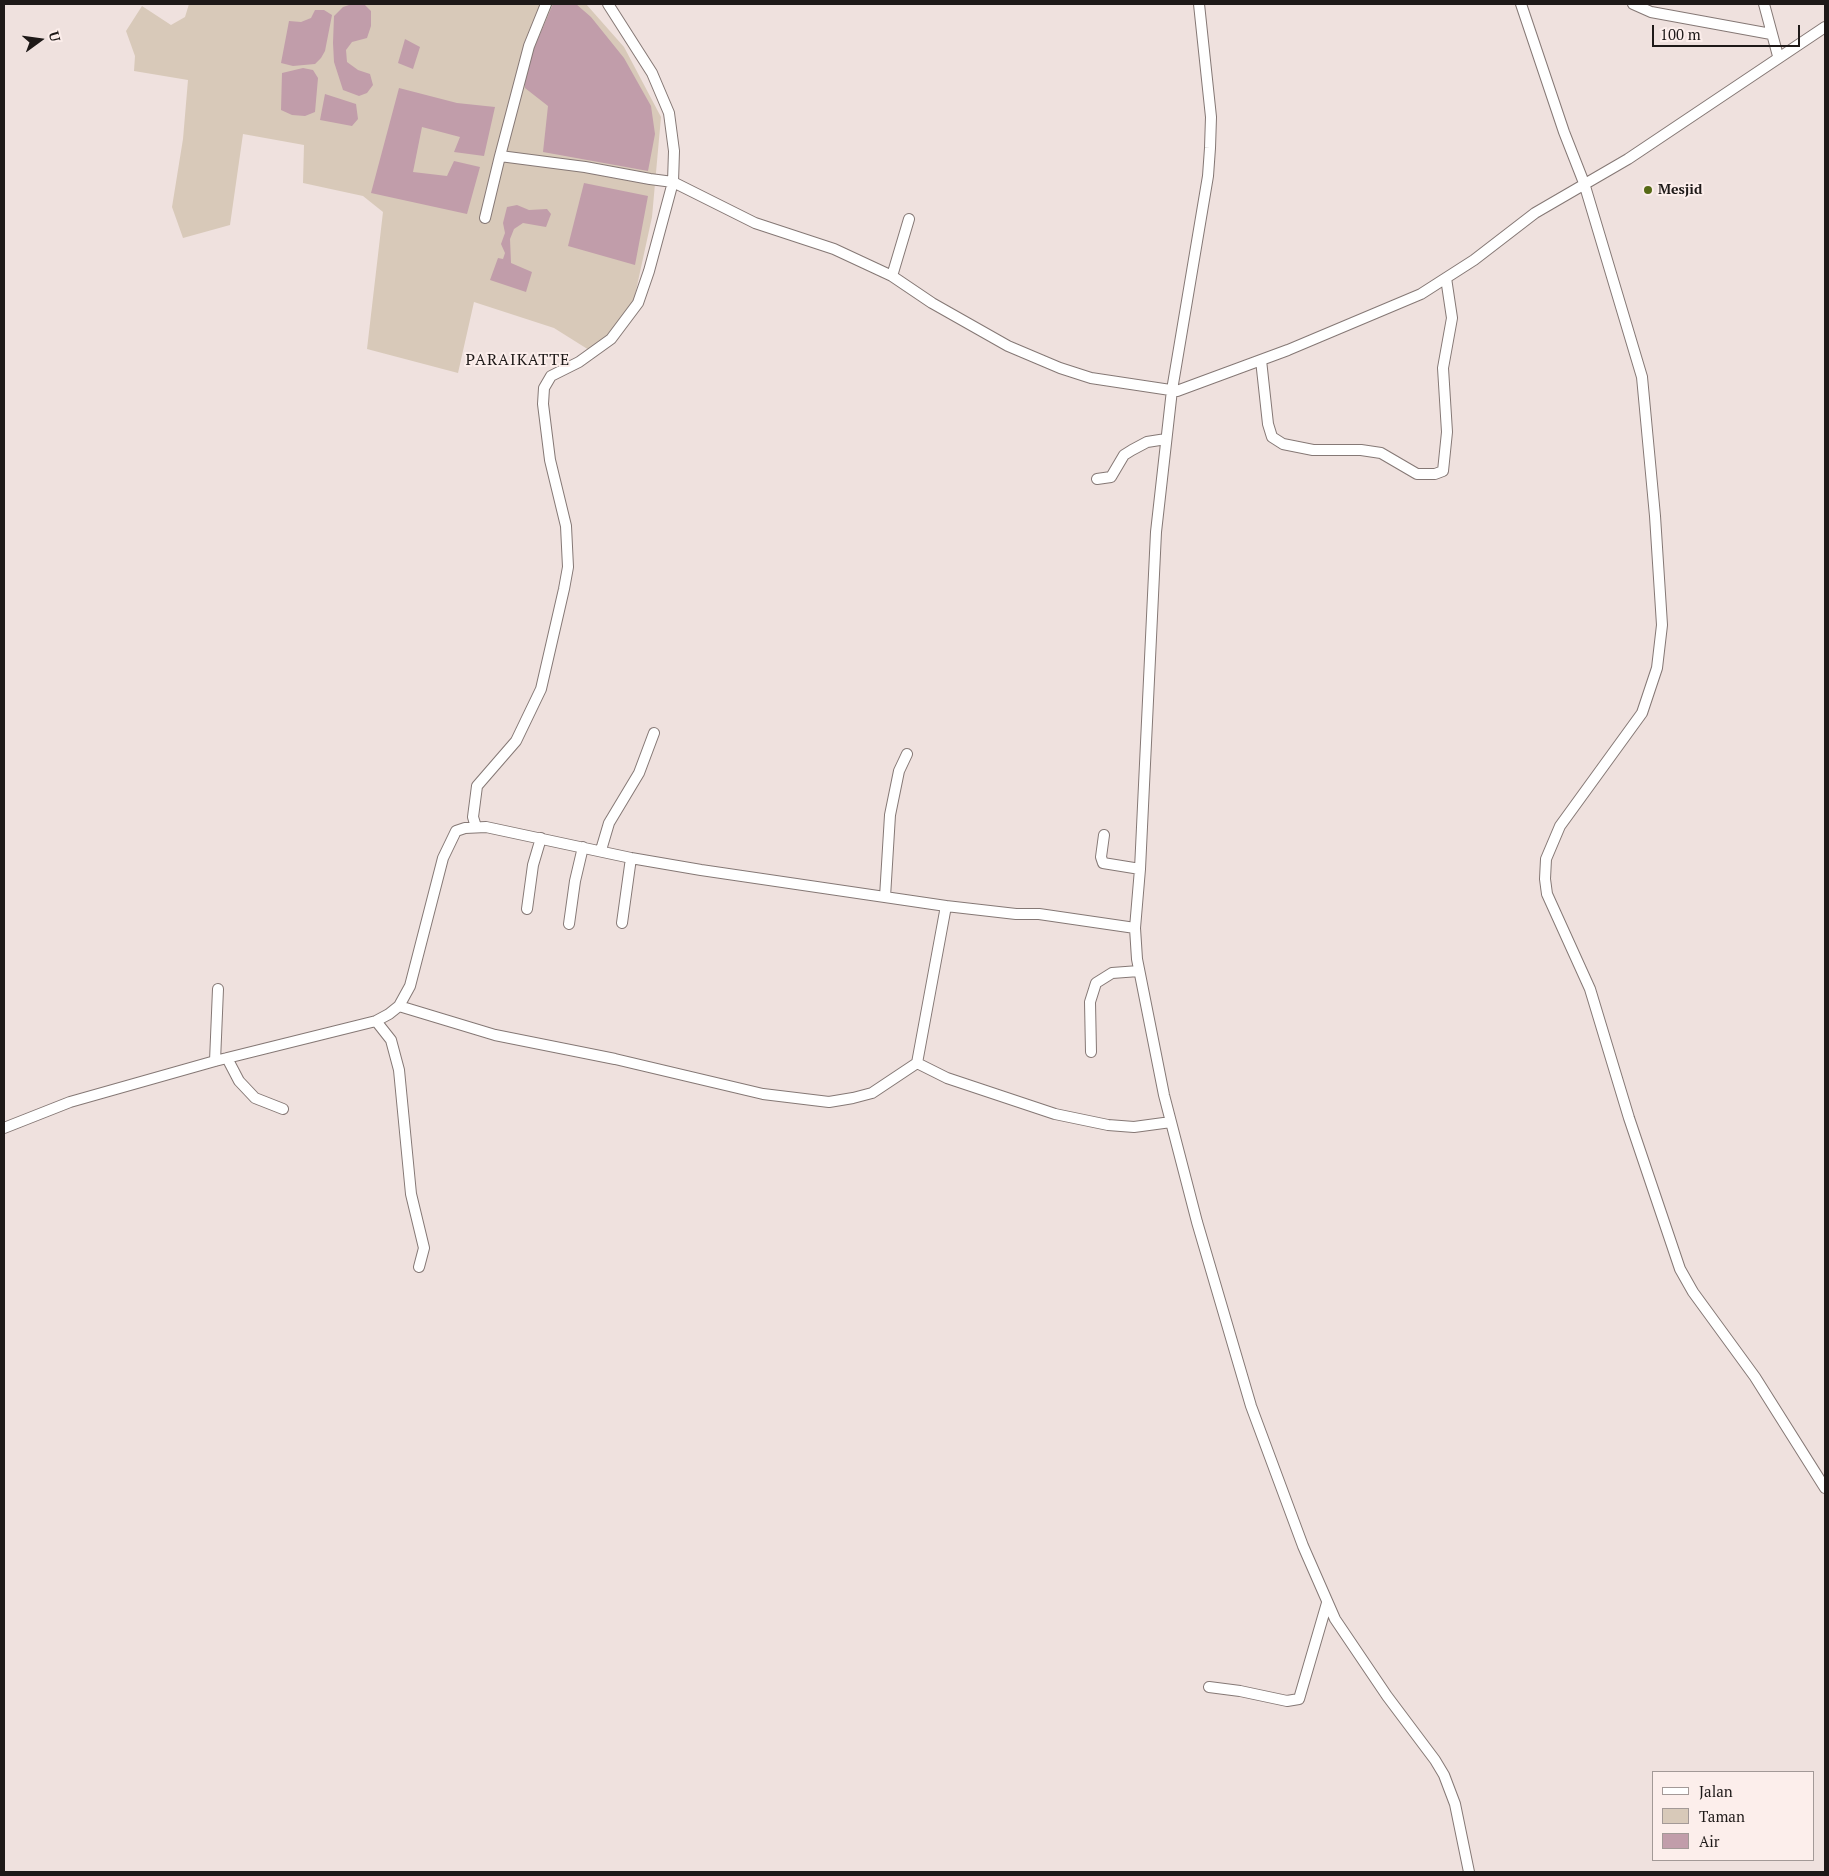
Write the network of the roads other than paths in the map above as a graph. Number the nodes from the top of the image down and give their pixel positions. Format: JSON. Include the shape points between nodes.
{"nodes":[{"id":1,"x":546,"y":4,"type":"edge"},
{"id":2,"x":608,"y":4,"type":"edge"},
{"id":3,"x":1199,"y":4,"type":"edge"},
{"id":4,"x":1521,"y":4,"type":"edge"},
{"id":5,"x":1633,"y":4,"type":"edge"},
{"id":6,"x":1764,"y":4,"type":"edge"},
{"id":7,"x":1825,"y":27,"type":"edge"},
{"id":8,"x":1771,"y":34,"type":"junction"},
{"id":9,"x":1778,"y":56,"type":"junction"},
{"id":10,"x":500,"y":156,"type":"junction"},
{"id":11,"x":673,"y":182,"type":"junction"},
{"id":12,"x":1584,"y":183,"type":"junction"},
{"id":13,"x":485,"y":218,"type":"dead end"},
{"id":14,"x":909,"y":218,"type":"dead end"},
{"id":15,"x":892,"y":276,"type":"junction"},
{"id":16,"x":1446,"y":278,"type":"junction"},
{"id":17,"x":1261,"y":360,"type":"junction"},
{"id":18,"x":1172,"y":390,"type":"junction"},
{"id":19,"x":1166,"y":439,"type":"junction"},
{"id":20,"x":1097,"y":480,"type":"dead end"},
{"id":21,"x":654,"y":733,"type":"dead end"},
{"id":22,"x":908,"y":754,"type":"dead end"},
{"id":23,"x":476,"y":827,"type":"junction"},
{"id":24,"x":1104,"y":835,"type":"dead end"},
{"id":25,"x":541,"y":838,"type":"junction"},
{"id":26,"x":583,"y":847,"type":"junction"},
{"id":27,"x":601,"y":850,"type":"junction"},
{"id":28,"x":631,"y":858,"type":"junction"},
{"id":29,"x":1140,"y":869,"type":"junction"},
{"id":30,"x":885,"y":897,"type":"junction"},
{"id":31,"x":946,"y":906,"type":"junction"},
{"id":32,"x":527,"y":908,"type":"dead end"},
{"id":33,"x":622,"y":923,"type":"dead end"},
{"id":34,"x":569,"y":924,"type":"dead end"},
{"id":35,"x":1134,"y":928,"type":"junction"},
{"id":36,"x":1139,"y":971,"type":"junction"},
{"id":37,"x":218,"y":989,"type":"dead end"},
{"id":38,"x":399,"y":1006,"type":"junction"},
{"id":39,"x":376,"y":1021,"type":"junction"},
{"id":40,"x":1091,"y":1052,"type":"dead end"},
{"id":41,"x":227,"y":1058,"type":"junction"},
{"id":42,"x":215,"y":1061,"type":"junction"},
{"id":43,"x":917,"y":1063,"type":"junction"},
{"id":44,"x":283,"y":1109,"type":"dead end"},
{"id":45,"x":1171,"y":1122,"type":"junction"},
{"id":46,"x":4,"y":1128,"type":"edge"},
{"id":47,"x":418,"y":1267,"type":"dead end"},
{"id":48,"x":1825,"y":1488,"type":"edge"},
{"id":49,"x":1327,"y":1602,"type":"junction"},
{"id":50,"x":1209,"y":1687,"type":"dead end"},
{"id":51,"x":1470,"y":1872,"type":"edge"}],
"edges":[{"from":1,"to":10,"type":"street","via":[[525,60]]},
{"from":2,"to":11,"type":"street","via":[[652,73],[665,104],[673,134]]},
{"from":3,"to":18,"type":"street","via":[[1211,117],[1210,148]]},
{"from":4,"to":12,"type":"street"},
{"from":5,"to":8,"type":"street","via":[[1658,14]]},
{"from":6,"to":8,"type":"street"},
{"from":7,"to":9,"type":"street"},
{"from":8,"to":9,"type":"street"},
{"from":9,"to":12,"type":"street","via":[[1628,159]]},
{"from":10,"to":11,"type":"street","via":[[585,166]]},
{"from":10,"to":13,"type":"street"},
{"from":11,"to":15,"type":"street","via":[[755,223],[834,249]]},
{"from":11,"to":23,"type":"street","via":[[638,303],[611,339],[579,362],[551,376],[544,388],[550,460],[566,526],[568,567],[541,689],[516,741],[477,786],[473,816]]},
{"from":12,"to":16,"type":"street","via":[[1535,213]]},
{"from":12,"to":48,"type":"street","via":[[1645,390],[1662,644],[1642,713],[1560,826],[1546,859],[1547,894],[1590,989],[1680,1269],[1755,1377]]},
{"from":14,"to":15,"type":"street"},
{"from":15,"to":18,"type":"street","via":[[1008,346],[1060,368],[1091,378]]},
{"from":16,"to":17,"type":"street","via":[[1390,308]]},
{"from":16,"to":17,"type":"street","via":[[1452,318],[1443,368],[1447,432],[1443,471],[1418,474],[1381,453],[1314,450],[1283,444],[1272,437],[1268,424]]},
{"from":17,"to":18,"type":"street"},
{"from":18,"to":19,"type":"street"},
{"from":19,"to":20,"type":"street","via":[[1147,442],[1132,450],[1124,455],[1111,477]]},
{"from":19,"to":29,"type":"street","via":[[1152,594]]},
{"from":21,"to":27,"type":"street","via":[[639,774],[609,823]]},
{"from":22,"to":30,"type":"street","via":[[899,771],[890,815]]},
{"from":23,"to":25,"type":"street"},
{"from":23,"to":38,"type":"street","via":[[456,831],[450,840],[410,986]]},
{"from":24,"to":29,"type":"street","via":[[1100,857],[1104,863]]},
{"from":25,"to":26,"type":"street"},
{"from":25,"to":32,"type":"street","via":[[533,865]]},
{"from":26,"to":27,"type":"street"},
{"from":26,"to":34,"type":"street"},
{"from":27,"to":28,"type":"street"},
{"from":28,"to":30,"type":"street"},
{"from":28,"to":33,"type":"street"},
{"from":29,"to":35,"type":"street"},
{"from":30,"to":31,"type":"street"},
{"from":31,"to":35,"type":"street","via":[[1039,914]]},
{"from":31,"to":43,"type":"street"},
{"from":35,"to":36,"type":"street"},
{"from":36,"to":40,"type":"street","via":[[1112,973],[1096,983],[1090,1002]]},
{"from":36,"to":45,"type":"street"},
{"from":37,"to":42,"type":"street"},
{"from":38,"to":39,"type":"street"},
{"from":38,"to":43,"type":"street","via":[[495,1035],[798,1099],[829,1102],[872,1093]]},
{"from":39,"to":41,"type":"street"},
{"from":39,"to":47,"type":"street","via":[[391,1040],[399,1070],[411,1194],[424,1248]]},
{"from":41,"to":42,"type":"street"},
{"from":41,"to":44,"type":"street","via":[[239,1081],[255,1098]]},
{"from":42,"to":46,"type":"street","via":[[70,1102]]},
{"from":43,"to":45,"type":"street","via":[[947,1078],[1054,1114],[1134,1127]]},
{"from":45,"to":49,"type":"street","via":[[1251,1406]]},
{"from":49,"to":50,"type":"street","via":[[1299,1699],[1287,1701]]},
{"from":49,"to":51,"type":"street","via":[[1387,1696],[1444,1775],[1455,1804]]}]}
